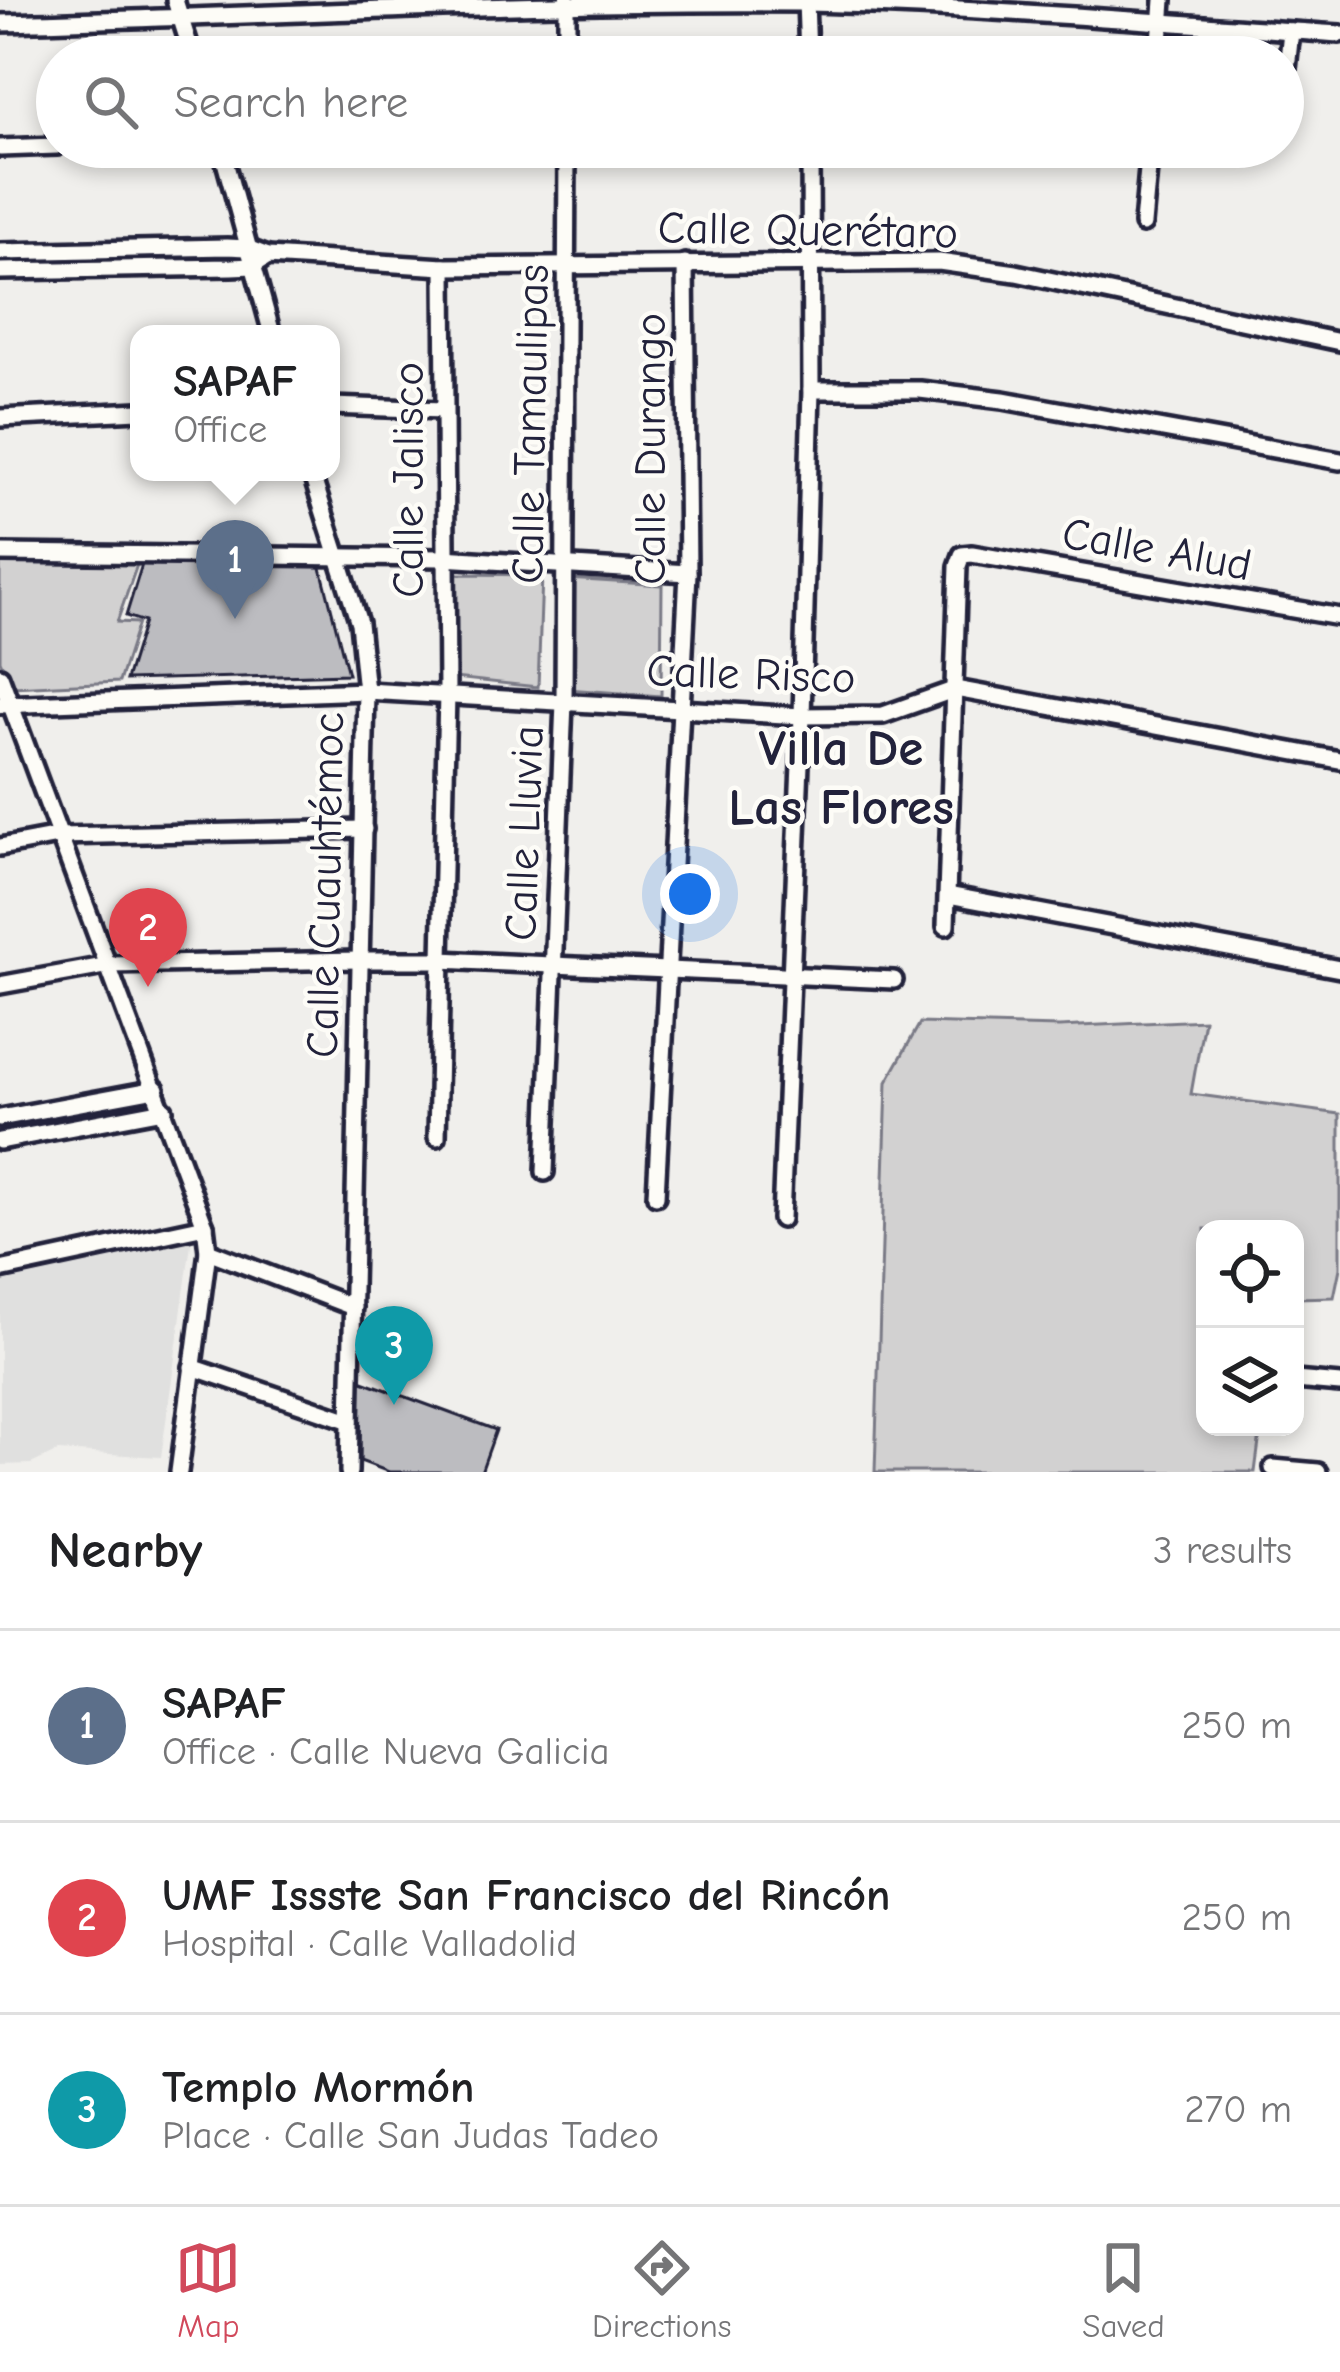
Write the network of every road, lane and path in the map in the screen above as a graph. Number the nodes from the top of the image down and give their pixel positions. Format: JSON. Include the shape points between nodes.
{"nodes":[{"id":1,"x":176,"y":0,"type":"edge"},
{"id":2,"x":1163,"y":0,"type":"edge"},
{"id":3,"x":567,"y":2,"type":"edge"},
{"id":4,"x":806,"y":2,"type":"edge"},
{"id":5,"x":181,"y":18,"type":"junction"},
{"id":6,"x":1162,"y":21,"type":"junction"},
{"id":7,"x":0,"y":23,"type":"edge"},
{"id":8,"x":1291,"y":31,"type":"junction"},
{"id":9,"x":1340,"y":34,"type":"edge"},
{"id":10,"x":187,"y":36,"type":"edge"},
{"id":11,"x":567,"y":36,"type":"edge"},
{"id":12,"x":807,"y":36,"type":"edge"},
{"id":13,"x":1161,"y":36,"type":"edge"},
{"id":14,"x":1290,"y":36,"type":"edge"},
{"id":15,"x":36,"y":147,"type":"edge"},
{"id":16,"x":0,"y":148,"type":"edge"},
{"id":17,"x":226,"y":168,"type":"edge"},
{"id":18,"x":567,"y":168,"type":"edge"},
{"id":19,"x":810,"y":168,"type":"edge"},
{"id":20,"x":1148,"y":168,"type":"edge"},
{"id":21,"x":1143,"y":224,"type":"dead end"},
{"id":22,"x":248,"y":248,"type":"junction"},
{"id":23,"x":0,"y":252,"type":"edge"},
{"id":24,"x":268,"y":256,"type":"junction"},
{"id":25,"x":809,"y":260,"type":"junction"},
{"id":26,"x":685,"y":263,"type":"junction"},
{"id":27,"x":253,"y":266,"type":"junction"},
{"id":28,"x":568,"y":266,"type":"junction"},
{"id":29,"x":444,"y":267,"type":"junction"},
{"id":30,"x":0,"y":271,"type":"edge"},
{"id":31,"x":269,"y":325,"type":"edge"},
{"id":32,"x":1340,"y":342,"type":"edge"},
{"id":33,"x":811,"y":390,"type":"junction"},
{"id":34,"x":340,"y":406,"type":"edge"},
{"id":35,"x":443,"y":410,"type":"junction"},
{"id":36,"x":130,"y":411,"type":"edge"},
{"id":37,"x":0,"y":418,"type":"edge"},
{"id":38,"x":1340,"y":461,"type":"edge"},
{"id":39,"x":314,"y":481,"type":"edge"},
{"id":40,"x":0,"y":553,"type":"edge"},
{"id":41,"x":336,"y":555,"type":"junction"},
{"id":42,"x":443,"y":558,"type":"junction"},
{"id":43,"x":564,"y":568,"type":"junction"},
{"id":44,"x":688,"y":573,"type":"junction"},
{"id":45,"x":1340,"y":616,"type":"edge"},
{"id":46,"x":0,"y":676,"type":"edge"},
{"id":47,"x":956,"y":689,"type":"junction"},
{"id":48,"x":366,"y":691,"type":"junction"},
{"id":49,"x":447,"y":693,"type":"junction"},
{"id":50,"x":564,"y":702,"type":"junction"},
{"id":51,"x":5,"y":704,"type":"edge"},
{"id":52,"x":680,"y":707,"type":"junction"},
{"id":53,"x":802,"y":716,"type":"junction"},
{"id":54,"x":1340,"y":760,"type":"edge"},
{"id":55,"x":364,"y":829,"type":"junction"},
{"id":56,"x":58,"y":836,"type":"junction"},
{"id":57,"x":0,"y":847,"type":"edge"},
{"id":58,"x":948,"y":895,"type":"junction"},
{"id":59,"x":946,"y":926,"type":"dead end"},
{"id":60,"x":359,"y":960,"type":"junction"},
{"id":61,"x":440,"y":960,"type":"junction"},
{"id":62,"x":110,"y":965,"type":"junction"},
{"id":63,"x":555,"y":967,"type":"junction"},
{"id":64,"x":1340,"y":969,"type":"edge"},
{"id":65,"x":666,"y":970,"type":"junction"},
{"id":66,"x":790,"y":974,"type":"junction"},
{"id":67,"x":893,"y":980,"type":"dead end"},
{"id":68,"x":0,"y":985,"type":"edge"},
{"id":69,"x":156,"y":1089,"type":"junction"},
{"id":70,"x":164,"y":1110,"type":"junction"},
{"id":71,"x":0,"y":1118,"type":"edge"},
{"id":72,"x":436,"y":1137,"type":"dead end"},
{"id":73,"x":0,"y":1141,"type":"edge"},
{"id":74,"x":545,"y":1172,"type":"dead end"},
{"id":75,"x":656,"y":1196,"type":"dead end"},
{"id":76,"x":781,"y":1219,"type":"dead end"},
{"id":77,"x":206,"y":1226,"type":"junction"},
{"id":78,"x":208,"y":1250,"type":"junction"},
{"id":79,"x":0,"y":1270,"type":"edge"},
{"id":80,"x":353,"y":1307,"type":"junction"},
{"id":81,"x":192,"y":1367,"type":"junction"},
{"id":82,"x":1304,"y":1381,"type":"edge"},
{"id":83,"x":1340,"y":1384,"type":"edge"},
{"id":84,"x":350,"y":1420,"type":"junction"},
{"id":85,"x":1273,"y":1468,"type":"dead end"},
{"id":86,"x":179,"y":1472,"type":"edge"},
{"id":87,"x":349,"y":1472,"type":"edge"},
{"id":88,"x":1318,"y":1472,"type":"edge"}],
"edges":[{"from":1,"to":5,"type":"street"},
{"from":2,"to":6,"type":"street"},
{"from":3,"to":4,"type":"street"},
{"from":3,"to":5,"type":"street"},
{"from":3,"to":11,"type":"street"},
{"from":4,"to":6,"type":"street"},
{"from":4,"to":12,"type":"street"},
{"from":5,"to":7,"type":"street"},
{"from":5,"to":10,"type":"street"},
{"from":6,"to":8,"type":"street"},
{"from":6,"to":13,"type":"street"},
{"from":8,"to":9,"type":"street"},
{"from":8,"to":14,"type":"street"},
{"from":15,"to":16,"type":"street"},
{"from":17,"to":22,"type":"street"},
{"from":18,"to":28,"type":"street","name":"Calle Tamaulipas"},
{"from":19,"to":25,"type":"street"},
{"from":20,"to":21,"type":"street"},
{"from":22,"to":23,"type":"street"},
{"from":22,"to":24,"type":"street","name":"Calle Querétaro"},
{"from":22,"to":27,"type":"street"},
{"from":24,"to":27,"type":"street"},
{"from":24,"to":29,"type":"street","name":"Calle Querétaro"},
{"from":25,"to":26,"type":"street","name":"Calle Querétaro"},
{"from":25,"to":32,"type":"street","name":"Calle Querétaro","via":[[997,270]]},
{"from":25,"to":33,"type":"street"},
{"from":26,"to":28,"type":"street","name":"Calle Querétaro"},
{"from":26,"to":44,"type":"street","name":"Calle Durango"},
{"from":27,"to":30,"type":"street"},
{"from":27,"to":31,"type":"street"},
{"from":28,"to":29,"type":"street","name":"Calle Querétaro"},
{"from":28,"to":43,"type":"street","name":"Calle Tamaulipas"},
{"from":29,"to":35,"type":"street","name":"Calle Jalisco"},
{"from":33,"to":38,"type":"street","via":[[1003,400]]},
{"from":33,"to":53,"type":"street"},
{"from":34,"to":35,"type":"street"},
{"from":35,"to":42,"type":"street","name":"Calle Jalisco"},
{"from":36,"to":37,"type":"street"},
{"from":39,"to":41,"type":"street","name":"Calle Cuauhtémoc"},
{"from":40,"to":41,"type":"street"},
{"from":41,"to":42,"type":"street"},
{"from":41,"to":48,"type":"street","name":"Calle Cuauhtémoc","via":[[359,622]]},
{"from":42,"to":43,"type":"street"},
{"from":42,"to":49,"type":"street","name":"Calle Jalisco"},
{"from":43,"to":44,"type":"street"},
{"from":43,"to":50,"type":"street","name":"Calle Tamaulipas"},
{"from":44,"to":52,"type":"street","name":"Calle Durango"},
{"from":45,"to":47,"type":"street","name":"Calle Alud","via":[[962,556]]},
{"from":46,"to":51,"type":"street"},
{"from":47,"to":53,"type":"street","name":"Calle Risco","via":[[883,715]]},
{"from":47,"to":54,"type":"street"},
{"from":47,"to":58,"type":"street"},
{"from":48,"to":49,"type":"street","name":"Calle Risco"},
{"from":48,"to":51,"type":"street","name":"Calle Risco"},
{"from":48,"to":55,"type":"street","name":"Calle Cuauhtémoc"},
{"from":49,"to":50,"type":"street","name":"Calle Risco"},
{"from":49,"to":61,"type":"street","name":"Calle Jalisco"},
{"from":50,"to":52,"type":"street","name":"Calle Risco"},
{"from":50,"to":63,"type":"street","name":"Calle Lluvia"},
{"from":51,"to":56,"type":"street"},
{"from":52,"to":53,"type":"street","name":"Calle Risco"},
{"from":52,"to":65,"type":"street","name":"Calle Durango"},
{"from":53,"to":66,"type":"street"},
{"from":55,"to":56,"type":"street"},
{"from":55,"to":60,"type":"street","name":"Calle Cuauhtémoc"},
{"from":56,"to":57,"type":"street"},
{"from":56,"to":62,"type":"street"},
{"from":58,"to":59,"type":"street"},
{"from":58,"to":64,"type":"street"},
{"from":60,"to":61,"type":"street"},
{"from":60,"to":62,"type":"street"},
{"from":60,"to":80,"type":"street","name":"Calle Cuauhtémoc"},
{"from":61,"to":63,"type":"street"},
{"from":61,"to":72,"type":"street","name":"Calle Jalisco"},
{"from":62,"to":68,"type":"street"},
{"from":62,"to":69,"type":"street"},
{"from":63,"to":65,"type":"street"},
{"from":63,"to":74,"type":"street","name":"Calle Lluvia"},
{"from":65,"to":66,"type":"street"},
{"from":65,"to":75,"type":"street","name":"Calle Durango"},
{"from":66,"to":67,"type":"street"},
{"from":66,"to":76,"type":"street"},
{"from":69,"to":70,"type":"street"},
{"from":69,"to":71,"type":"street"},
{"from":70,"to":73,"type":"street"},
{"from":70,"to":77,"type":"street"},
{"from":77,"to":78,"type":"street"},
{"from":77,"to":79,"type":"street"},
{"from":78,"to":80,"type":"street"},
{"from":78,"to":81,"type":"street"},
{"from":80,"to":84,"type":"street","name":"Calle Cuauhtémoc"},
{"from":81,"to":84,"type":"street"},
{"from":81,"to":86,"type":"street"},
{"from":82,"to":83,"type":"street"},
{"from":84,"to":87,"type":"street","name":"Calle Cuauhtémoc"},
{"from":85,"to":88,"type":"street"}]}
